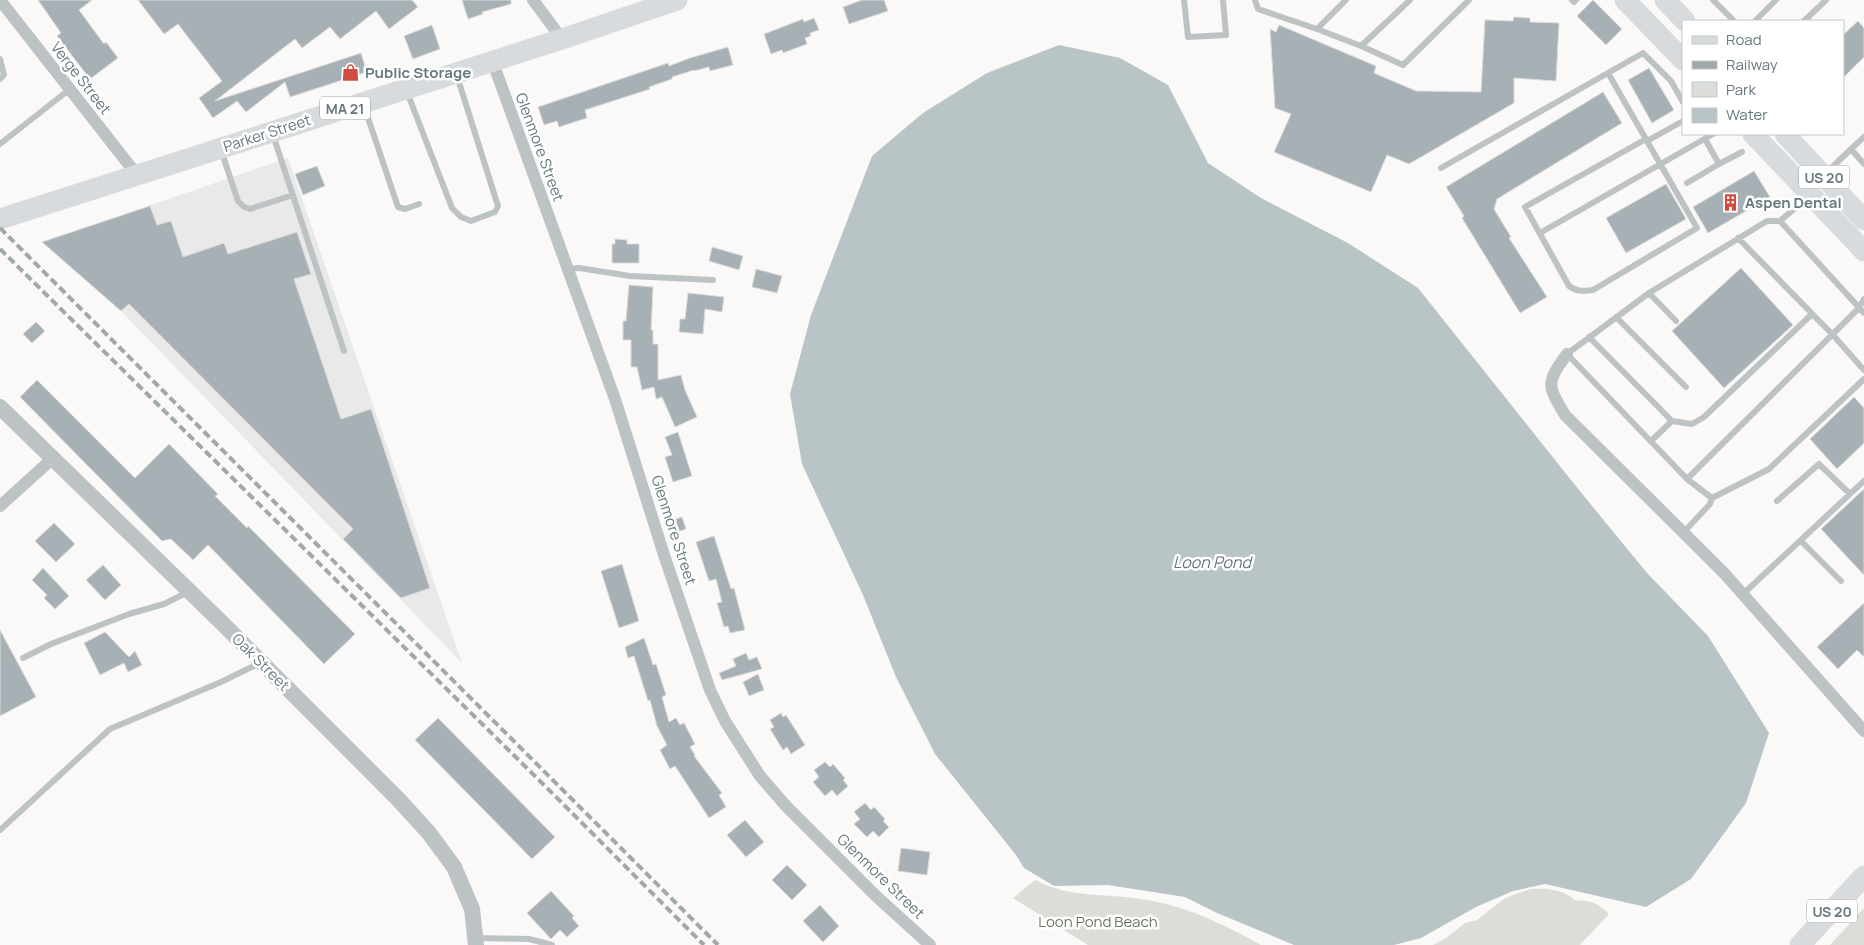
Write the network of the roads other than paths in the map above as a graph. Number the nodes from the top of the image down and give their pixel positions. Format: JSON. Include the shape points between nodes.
{"nodes":[{"id":1,"x":0,"y":0,"type":"edge"},
{"id":2,"x":533,"y":0,"type":"edge"},
{"id":3,"x":677,"y":0,"type":"edge"},
{"id":4,"x":1184,"y":0,"type":"edge"},
{"id":5,"x":1223,"y":0,"type":"edge"},
{"id":6,"x":1255,"y":0,"type":"edge"},
{"id":7,"x":1346,"y":0,"type":"edge"},
{"id":8,"x":1410,"y":0,"type":"edge"},
{"id":9,"x":1470,"y":0,"type":"edge"},
{"id":10,"x":1572,"y":0,"type":"edge"},
{"id":11,"x":1576,"y":0,"type":"edge"},
{"id":12,"x":1625,"y":0,"type":"edge"},
{"id":13,"x":1665,"y":0,"type":"edge"},
{"id":14,"x":1713,"y":0,"type":"edge"},
{"id":15,"x":1776,"y":0,"type":"edge"},
{"id":16,"x":1826,"y":0,"type":"edge"},
{"id":17,"x":1684,"y":20,"type":"edge"},
{"id":18,"x":1733,"y":20,"type":"edge"},
{"id":19,"x":1756,"y":20,"type":"edge"},
{"id":20,"x":1805,"y":20,"type":"edge"},
{"id":21,"x":1317,"y":29,"type":"junction"},
{"id":22,"x":562,"y":38,"type":"junction"},
{"id":23,"x":1361,"y":46,"type":"junction"},
{"id":24,"x":1682,"y":59,"type":"edge"},
{"id":25,"x":0,"y":60,"type":"edge"},
{"id":26,"x":492,"y":60,"type":"junction"},
{"id":27,"x":456,"y":72,"type":"junction"},
{"id":28,"x":1608,"y":72,"type":"junction"},
{"id":29,"x":0,"y":79,"type":"edge"},
{"id":30,"x":405,"y":88,"type":"junction"},
{"id":31,"x":70,"y":89,"type":"junction"},
{"id":32,"x":1682,"y":100,"type":"edge"},
{"id":33,"x":363,"y":102,"type":"junction"},
{"id":34,"x":1682,"y":122,"type":"edge"},
{"id":35,"x":272,"y":132,"type":"junction"},
{"id":36,"x":1711,"y":135,"type":"edge"},
{"id":37,"x":1754,"y":135,"type":"edge"},
{"id":38,"x":1786,"y":135,"type":"edge"},
{"id":39,"x":1864,"y":137,"type":"edge"},
{"id":40,"x":1705,"y":139,"type":"junction"},
{"id":41,"x":1647,"y":140,"type":"junction"},
{"id":42,"x":0,"y":144,"type":"edge"},
{"id":43,"x":220,"y":148,"type":"junction"},
{"id":44,"x":1851,"y":149,"type":"junction"},
{"id":45,"x":1742,"y":152,"type":"dead end"},
{"id":46,"x":1661,"y":163,"type":"junction"},
{"id":47,"x":1719,"y":164,"type":"junction"},
{"id":48,"x":1864,"y":164,"type":"edge"},
{"id":49,"x":1441,"y":168,"type":"dead end"},
{"id":50,"x":137,"y":175,"type":"junction"},
{"id":51,"x":1823,"y":176,"type":"junction"},
{"id":52,"x":1687,"y":183,"type":"dead end"},
{"id":53,"x":1811,"y":194,"type":"junction"},
{"id":54,"x":293,"y":195,"type":"junction"},
{"id":55,"x":419,"y":204,"type":"dead end"},
{"id":56,"x":1863,"y":216,"type":"edge"},
{"id":57,"x":0,"y":219,"type":"edge"},
{"id":58,"x":1780,"y":221,"type":"junction"},
{"id":59,"x":1540,"y":233,"type":"junction"},
{"id":60,"x":1738,"y":238,"type":"junction"},
{"id":61,"x":1864,"y":251,"type":"edge"},
{"id":62,"x":567,"y":269,"type":"junction"},
{"id":63,"x":713,"y":280,"type":"dead end"},
{"id":64,"x":1650,"y":292,"type":"junction"},
{"id":65,"x":1864,"y":299,"type":"edge"},
{"id":66,"x":1861,"y":310,"type":"edge"},
{"id":67,"x":1812,"y":314,"type":"junction"},
{"id":68,"x":1616,"y":318,"type":"junction"},
{"id":69,"x":1676,"y":321,"type":"dead end"},
{"id":70,"x":1832,"y":334,"type":"junction"},
{"id":71,"x":1589,"y":338,"type":"junction"},
{"id":72,"x":344,"y":351,"type":"dead end"},
{"id":73,"x":1567,"y":354,"type":"junction"},
{"id":74,"x":1864,"y":370,"type":"edge"},
{"id":75,"x":1864,"y":379,"type":"edge"},
{"id":76,"x":1686,"y":388,"type":"dead end"},
{"id":77,"x":0,"y":407,"type":"edge"},
{"id":78,"x":1672,"y":421,"type":"junction"},
{"id":79,"x":1651,"y":441,"type":"junction"},
{"id":80,"x":52,"y":459,"type":"junction"},
{"id":81,"x":1687,"y":479,"type":"junction"},
{"id":82,"x":1864,"y":480,"type":"edge"},
{"id":83,"x":1850,"y":494,"type":"junction"},
{"id":84,"x":1712,"y":498,"type":"junction"},
{"id":85,"x":1777,"y":501,"type":"dead end"},
{"id":86,"x":0,"y":506,"type":"edge"},
{"id":87,"x":1684,"y":532,"type":"junction"},
{"id":88,"x":1801,"y":542,"type":"junction"},
{"id":89,"x":1841,"y":581,"type":"dead end"},
{"id":90,"x":190,"y":592,"type":"junction"},
{"id":91,"x":1743,"y":594,"type":"junction"},
{"id":92,"x":23,"y":658,"type":"dead end"},
{"id":93,"x":261,"y":662,"type":"junction"},
{"id":94,"x":1864,"y":731,"type":"edge"},
{"id":95,"x":0,"y":830,"type":"edge"},
{"id":96,"x":1864,"y":876,"type":"edge"},
{"id":97,"x":475,"y":942,"type":"edge"},
{"id":98,"x":552,"y":945,"type":"edge"},
{"id":99,"x":930,"y":945,"type":"edge"},
{"id":100,"x":1800,"y":945,"type":"edge"}],
"edges":[{"from":1,"to":31,"type":"street","name":"Verge Street"},
{"from":2,"to":22,"type":"street"},
{"from":3,"to":22,"type":"main road","name":"Parker Street","number":"MA 21"},
{"from":4,"to":5,"type":"lane","via":[[1188,37],[1226,35]]},
{"from":6,"to":21,"type":"lane","via":[[1258,8]]},
{"from":7,"to":21,"type":"lane"},
{"from":8,"to":23,"type":"lane"},
{"from":9,"to":23,"type":"lane","via":[[1403,65]]},
{"from":10,"to":11,"type":"lane"},
{"from":12,"to":24,"type":"main road"},
{"from":13,"to":17,"type":"main road"},
{"from":14,"to":18,"type":"lane"},
{"from":15,"to":19,"type":"lane"},
{"from":16,"to":20,"type":"lane"},
{"from":21,"to":23,"type":"lane"},
{"from":22,"to":26,"type":"main road","name":"Parker Street","number":"MA 21"},
{"from":25,"to":29,"type":"lane","via":[[4,75]]},
{"from":26,"to":27,"type":"main road","name":"Parker Street","number":"MA 21"},
{"from":26,"to":62,"type":"street","name":"Glenmore Street"},
{"from":27,"to":30,"type":"main road","name":"Parker Street","number":"MA 21"},
{"from":27,"to":30,"type":"lane","via":[[498,206],[495,212],[471,221],[452,208]]},
{"from":28,"to":32,"type":"lane","via":[[1643,53],[1671,81]]},
{"from":28,"to":41,"type":"lane"},
{"from":28,"to":49,"type":"lane"},
{"from":30,"to":33,"type":"main road","name":"Parker Street","number":"MA 21"},
{"from":31,"to":42,"type":"lane"},
{"from":31,"to":50,"type":"street","name":"Verge Street"},
{"from":33,"to":35,"type":"main road","name":"Parker Street","number":"MA 21"},
{"from":33,"to":55,"type":"lane","via":[[398,207],[405,209]]},
{"from":34,"to":41,"type":"lane"},
{"from":35,"to":43,"type":"main road","name":"Parker Street","number":"MA 21"},
{"from":35,"to":54,"type":"lane"},
{"from":36,"to":40,"type":"lane"},
{"from":37,"to":53,"type":"main road","number":"US 20"},
{"from":38,"to":51,"type":"main road","number":"US 20"},
{"from":39,"to":44,"type":"lane"},
{"from":40,"to":46,"type":"lane"},
{"from":40,"to":47,"type":"lane"},
{"from":41,"to":46,"type":"lane"},
{"from":41,"to":59,"type":"lane","via":[[1525,207]]},
{"from":43,"to":50,"type":"main road","name":"Parker Street","number":"MA 21"},
{"from":43,"to":54,"type":"lane","via":[[238,201],[244,207],[250,209]]},
{"from":44,"to":48,"type":"lane"},
{"from":44,"to":51,"type":"lane"},
{"from":45,"to":47,"type":"lane"},
{"from":46,"to":59,"type":"lane"},
{"from":46,"to":59,"type":"lane","via":[[1697,228],[1593,290],[1576,290],[1569,286]]},
{"from":47,"to":52,"type":"lane"},
{"from":50,"to":57,"type":"main road","name":"Parker Street","number":"MA 21"},
{"from":51,"to":56,"type":"main road","number":"US 20"},
{"from":53,"to":58,"type":"lane"},
{"from":53,"to":61,"type":"main road","number":"US 20"},
{"from":54,"to":72,"type":"lane"},
{"from":58,"to":60,"type":"lane","via":[[1767,221]]},
{"from":58,"to":66,"type":"lane"},
{"from":60,"to":64,"type":"lane"},
{"from":60,"to":67,"type":"lane"},
{"from":62,"to":63,"type":"lane"},
{"from":62,"to":99,"type":"street","name":"Glenmore Street","via":[[614,399],[710,690],[725,721],[760,776],[786,806]]},
{"from":64,"to":68,"type":"lane"},
{"from":64,"to":69,"type":"lane"},
{"from":65,"to":66,"type":"lane"},
{"from":66,"to":70,"type":"lane"},
{"from":67,"to":70,"type":"lane"},
{"from":67,"to":78,"type":"lane","via":[[1704,417],[1692,424]]},
{"from":68,"to":71,"type":"lane"},
{"from":68,"to":76,"type":"lane"},
{"from":70,"to":74,"type":"lane"},
{"from":70,"to":81,"type":"lane"},
{"from":71,"to":73,"type":"lane"},
{"from":71,"to":78,"type":"lane"},
{"from":73,"to":79,"type":"lane"},
{"from":73,"to":87,"type":"street","via":[[1552,375],[1552,393],[1564,415]]},
{"from":75,"to":84,"type":"lane","via":[[1770,469]]},
{"from":77,"to":80,"type":"street","name":"Oak Street"},
{"from":78,"to":79,"type":"lane"},
{"from":79,"to":81,"type":"lane"},
{"from":80,"to":86,"type":"street"},
{"from":80,"to":90,"type":"street","name":"Oak Street"},
{"from":81,"to":84,"type":"lane"},
{"from":82,"to":83,"type":"lane"},
{"from":83,"to":85,"type":"lane","via":[[1819,464]]},
{"from":83,"to":88,"type":"lane"},
{"from":84,"to":87,"type":"lane"},
{"from":87,"to":91,"type":"street"},
{"from":88,"to":89,"type":"lane"},
{"from":88,"to":91,"type":"lane"},
{"from":90,"to":92,"type":"lane"},
{"from":90,"to":93,"type":"street","name":"Oak Street"},
{"from":91,"to":94,"type":"street"},
{"from":93,"to":95,"type":"lane","via":[[110,730]]},
{"from":93,"to":97,"type":"street","name":"Oak Street","via":[[429,833],[454,867],[472,909]]},
{"from":96,"to":100,"type":"main road","number":"US 20"},
{"from":97,"to":98,"type":"lane","via":[[529,939]]}]}
